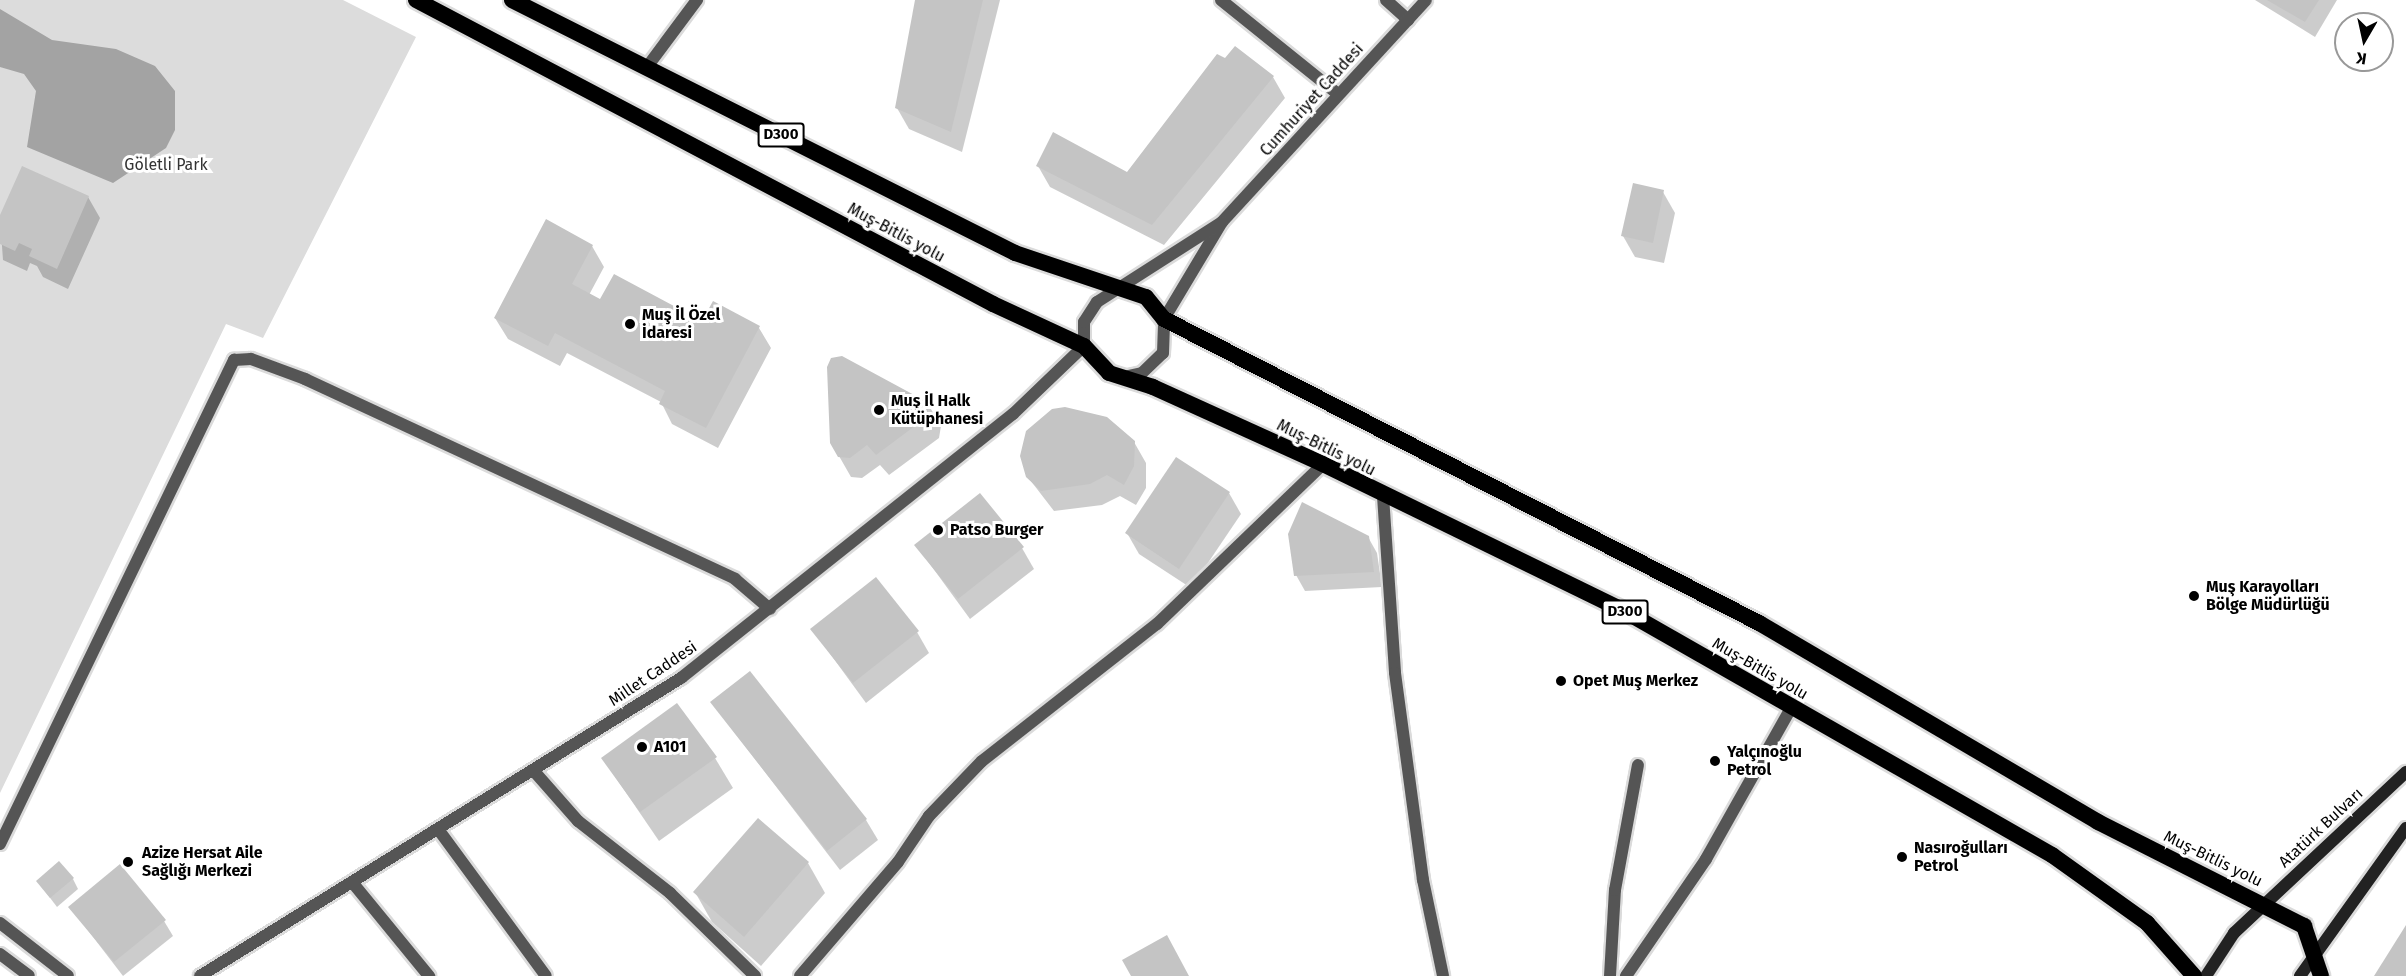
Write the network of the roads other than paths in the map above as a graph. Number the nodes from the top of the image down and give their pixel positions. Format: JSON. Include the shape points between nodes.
{"nodes":[{"id":1,"x":416,"y":0,"type":"edge"},
{"id":2,"x":512,"y":0,"type":"edge"},
{"id":3,"x":697,"y":0,"type":"edge"},
{"id":4,"x":1221,"y":0,"type":"edge"},
{"id":5,"x":1386,"y":0,"type":"edge"},
{"id":6,"x":1426,"y":0,"type":"edge"},
{"id":7,"x":1408,"y":20,"type":"junction"},
{"id":8,"x":647,"y":67,"type":"junction"},
{"id":9,"x":1338,"y":94,"type":"junction"},
{"id":10,"x":1222,"y":222,"type":"junction"},
{"id":11,"x":1118,"y":292,"type":"junction"},
{"id":12,"x":1164,"y":319,"type":"junction"},
{"id":13,"x":1084,"y":346,"type":"junction"},
{"id":14,"x":1128,"y":376,"type":"junction"},
{"id":15,"x":1323,"y":464,"type":"junction"},
{"id":16,"x":1383,"y":496,"type":"junction"},
{"id":17,"x":770,"y":609,"type":"junction"},
{"id":18,"x":1791,"y":708,"type":"junction"},
{"id":19,"x":1638,"y":765,"type":"dead end"},
{"id":20,"x":533,"y":770,"type":"junction"},
{"id":21,"x":2406,"y":772,"type":"edge"},
{"id":22,"x":2406,"y":828,"type":"edge"},
{"id":23,"x":438,"y":829,"type":"junction"},
{"id":24,"x":0,"y":844,"type":"edge"},
{"id":25,"x":352,"y":882,"type":"junction"},
{"id":26,"x":2264,"y":904,"type":"junction"},
{"id":27,"x":0,"y":923,"type":"edge"},
{"id":28,"x":0,"y":954,"type":"edge"},
{"id":29,"x":2314,"y":956,"type":"junction"},
{"id":30,"x":29,"y":976,"type":"edge"},
{"id":31,"x":69,"y":976,"type":"edge"},
{"id":32,"x":200,"y":976,"type":"edge"},
{"id":33,"x":429,"y":976,"type":"edge"},
{"id":34,"x":546,"y":976,"type":"edge"},
{"id":35,"x":755,"y":976,"type":"edge"},
{"id":36,"x":800,"y":976,"type":"edge"},
{"id":37,"x":1443,"y":976,"type":"edge"},
{"id":38,"x":1610,"y":976,"type":"edge"},
{"id":39,"x":1626,"y":976,"type":"edge"},
{"id":40,"x":2194,"y":976,"type":"edge"},
{"id":41,"x":2206,"y":976,"type":"edge"},
{"id":42,"x":2300,"y":976,"type":"edge"},
{"id":43,"x":2321,"y":976,"type":"edge"}],
"edges":[{"from":1,"to":13,"type":"highway","name":"Muş-Bitlis yolu","number":"D300","via":[[993,304]]},
{"from":2,"to":8,"type":"highway","name":"Muş-Bitlis yolu","number":"D300"},
{"from":3,"to":8,"type":"street"},
{"from":4,"to":9,"type":"street"},
{"from":5,"to":7,"type":"street"},
{"from":6,"to":7,"type":"street","name":"Cumhuriyet Caddesi"},
{"from":7,"to":9,"type":"street","name":"Cumhuriyet Caddesi"},
{"from":8,"to":11,"type":"highway","name":"Muş-Bitlis yolu","number":"D300","via":[[1015,253]]},
{"from":9,"to":10,"type":"street","name":"Cumhuriyet Caddesi"},
{"from":10,"to":11,"type":"street","name":"Cumhuriyet Caddesi"},
{"from":10,"to":12,"type":"street","name":"Cumhuriyet Caddesi"},
{"from":11,"to":12,"type":"highway","name":"Muş-Bitlis yolu","number":"D300","via":[[1146,297]]},
{"from":11,"to":13,"type":"street","name":"Cumhuriyet Caddesi","via":[[1089,311]]},
{"from":12,"to":14,"type":"street","name":"Cumhuriyet Caddesi","via":[[1163,353],[1142,373]]},
{"from":12,"to":26,"type":"highway","name":"Muş-Bitlis yolu","number":"D300","via":[[1759,623],[2098,822]]},
{"from":13,"to":14,"type":"highway","name":"Muş-Bitlis yolu","number":"D300","via":[[1100,368]]},
{"from":13,"to":17,"type":"street","name":"Millet Caddesi","via":[[957,462]]},
{"from":14,"to":15,"type":"highway","name":"Muş-Bitlis yolu","number":"D300"},
{"from":15,"to":16,"type":"highway","name":"Muş-Bitlis yolu","number":"D300"},
{"from":15,"to":36,"type":"street","via":[[1157,624],[982,761],[929,816],[898,861]]},
{"from":16,"to":18,"type":"highway","name":"Muş-Bitlis yolu","number":"D300","via":[[1626,612]]},
{"from":16,"to":37,"type":"street","via":[[1395,673]]},
{"from":17,"to":20,"type":"street","name":"Millet Caddesi","via":[[681,678]]},
{"from":17,"to":24,"type":"street","via":[[735,579],[316,384],[251,359],[234,360]]},
{"from":18,"to":39,"type":"street","via":[[1706,859]]},
{"from":18,"to":40,"type":"highway","name":"Muş-Bitlis yolu","number":"D300","via":[[2052,855],[2147,922]]},
{"from":19,"to":38,"type":"street","via":[[1615,890]]},
{"from":20,"to":23,"type":"street","name":"Millet Caddesi"},
{"from":20,"to":35,"type":"street","via":[[578,821],[670,893]]},
{"from":21,"to":26,"type":"main road","name":"Atatürk Bulvarı"},
{"from":22,"to":29,"type":"main road","via":[[2335,934]]},
{"from":23,"to":25,"type":"street","name":"Millet Caddesi"},
{"from":23,"to":34,"type":"street"},
{"from":25,"to":32,"type":"street","name":"Millet Caddesi"},
{"from":25,"to":33,"type":"street"},
{"from":26,"to":29,"type":"highway","name":"Muş-Bitlis yolu","number":"D300","via":[[2304,926]]},
{"from":26,"to":41,"type":"main road","name":"Atatürk Bulvarı","via":[[2234,933]]},
{"from":27,"to":31,"type":"street"},
{"from":28,"to":30,"type":"street"},
{"from":29,"to":42,"type":"main road"},
{"from":29,"to":43,"type":"highway","number":"D300"}]}
